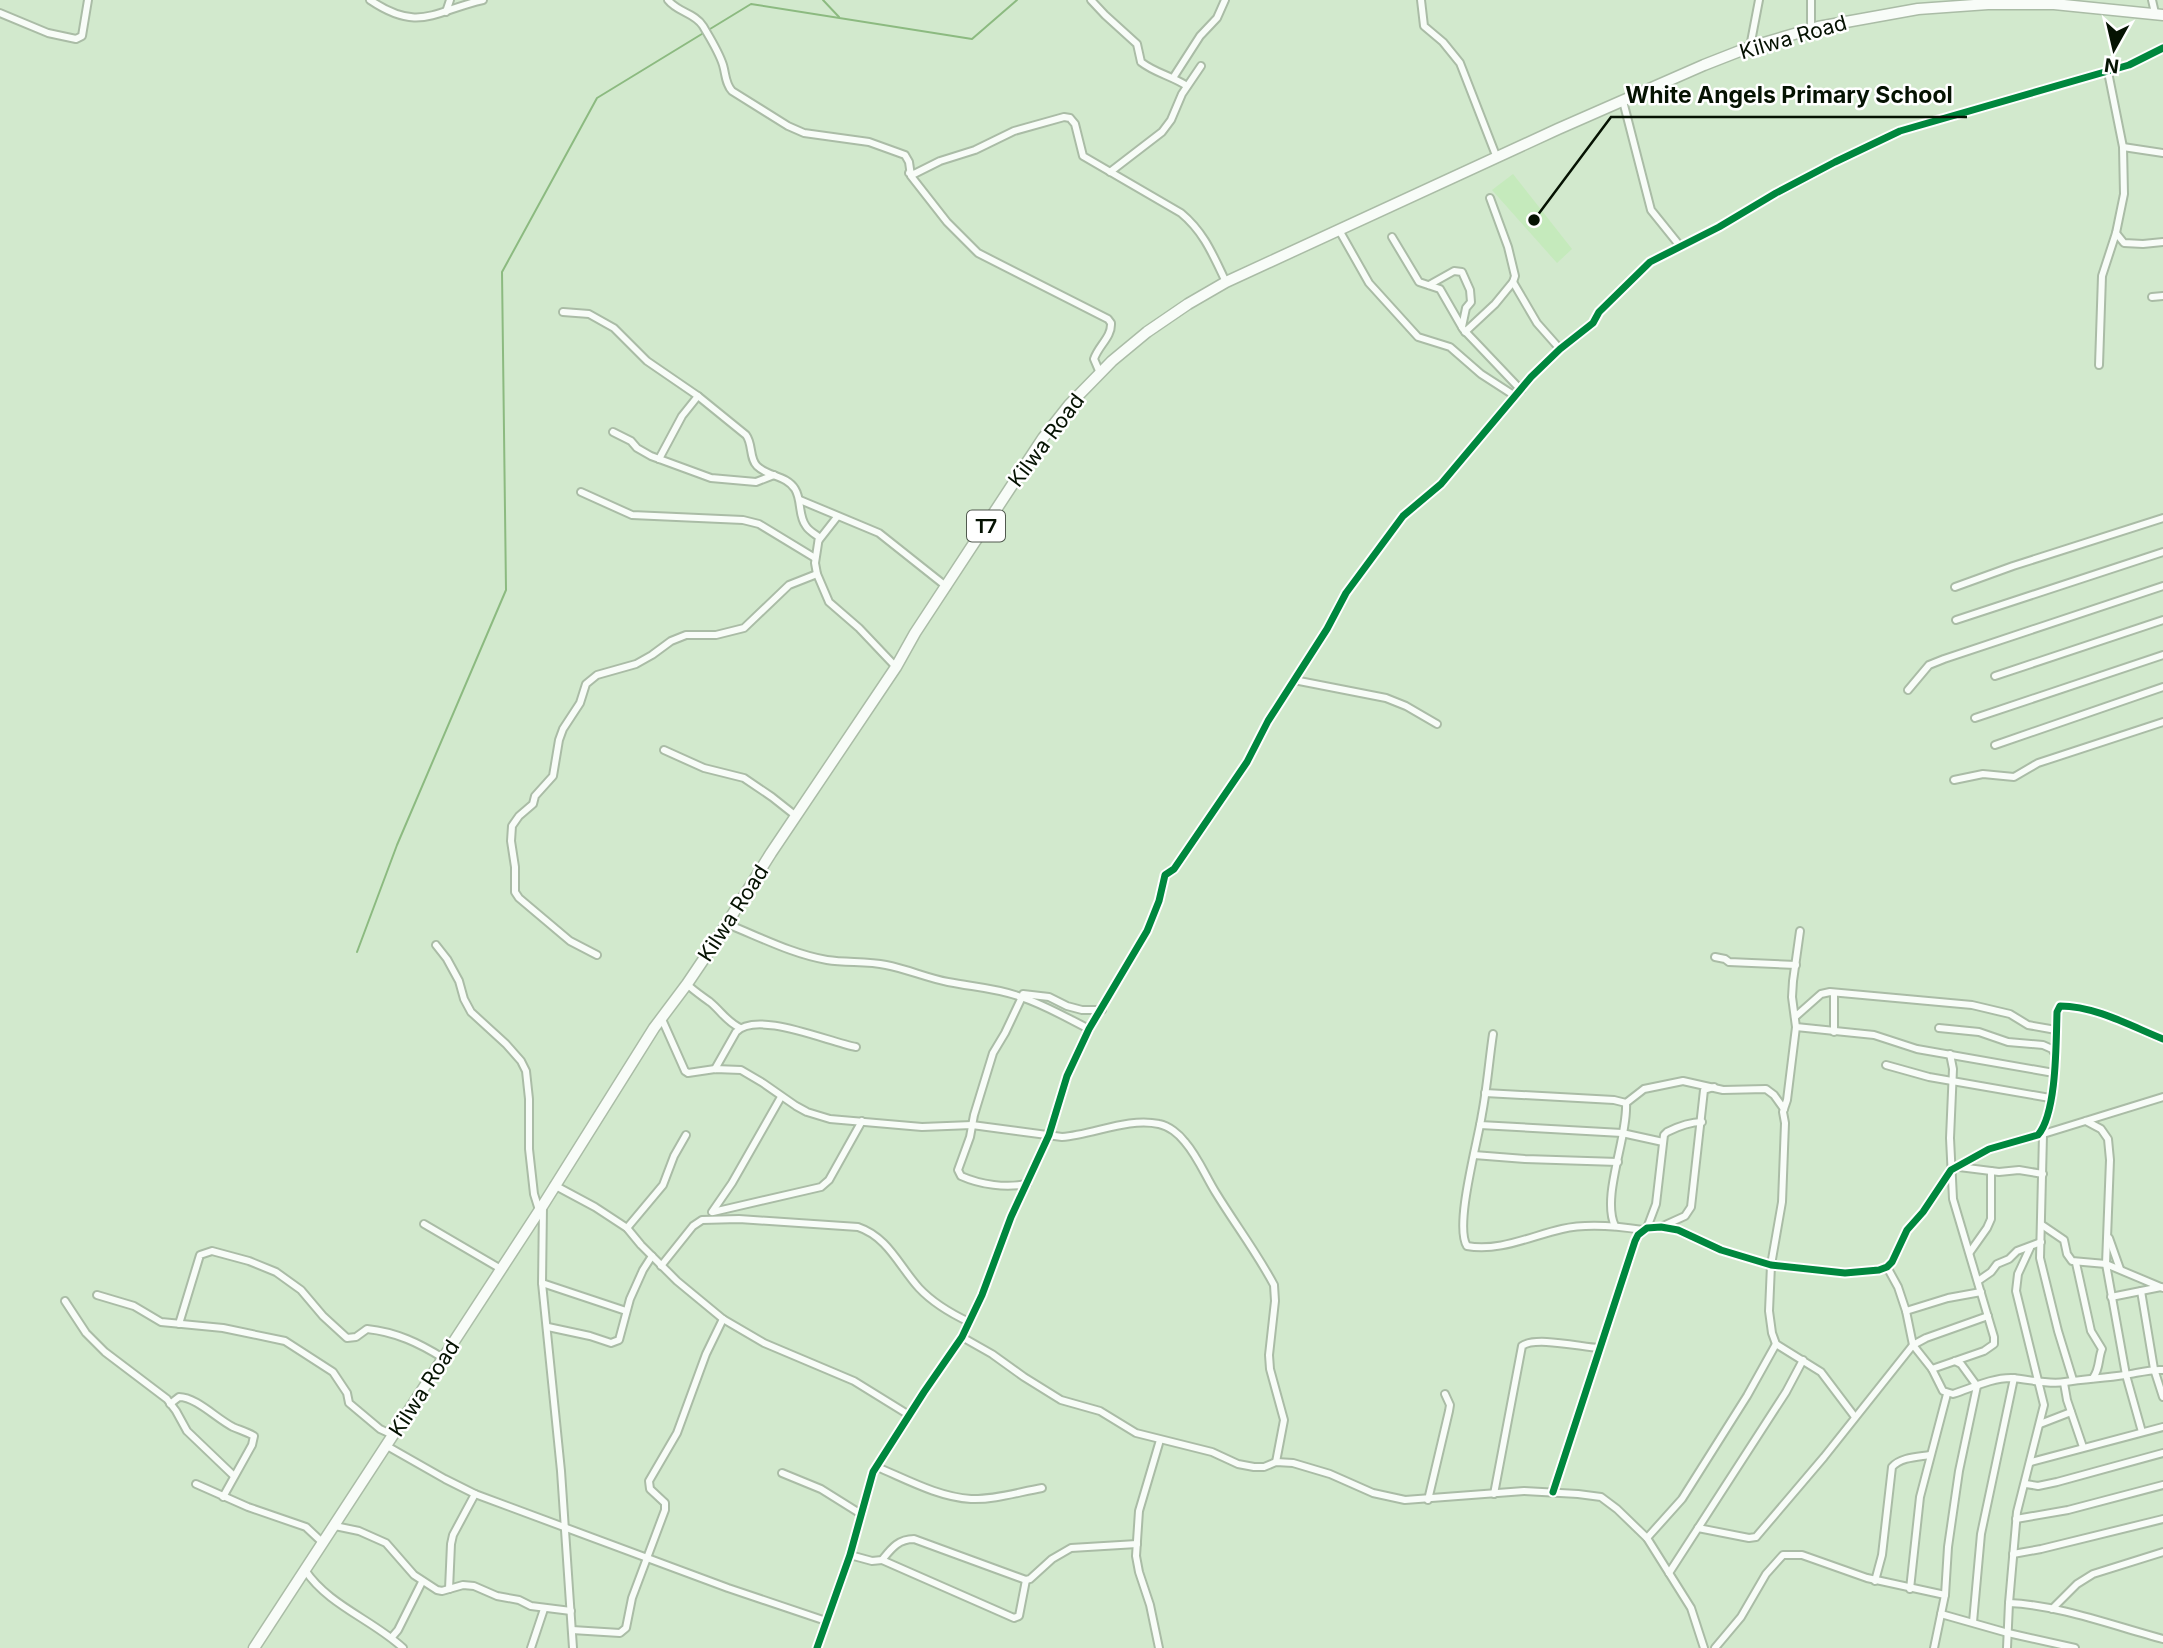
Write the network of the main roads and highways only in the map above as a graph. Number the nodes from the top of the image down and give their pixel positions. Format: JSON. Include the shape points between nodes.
{"nodes":[{"id":1,"x":2097,"y":4,"type":"edge"},
{"id":2,"x":1918,"y":5,"type":"edge"},
{"id":3,"x":2159,"y":14,"type":"edge"},
{"id":4,"x":254,"y":1648,"type":"edge"}],
"edges":[{"from":1,"to":2,"type":"highway","name":"Kilwa Road","number":"T7"},
{"from":1,"to":3,"type":"highway","name":"Kilwa Road","number":"T7"},
{"from":2,"to":4,"type":"highway","name":"Kilwa Road","number":"T7","via":[[1750,47],[1558,129],[1226,282],[1147,332],[1100,373],[1043,438],[687,984],[661,1017]]}]}
